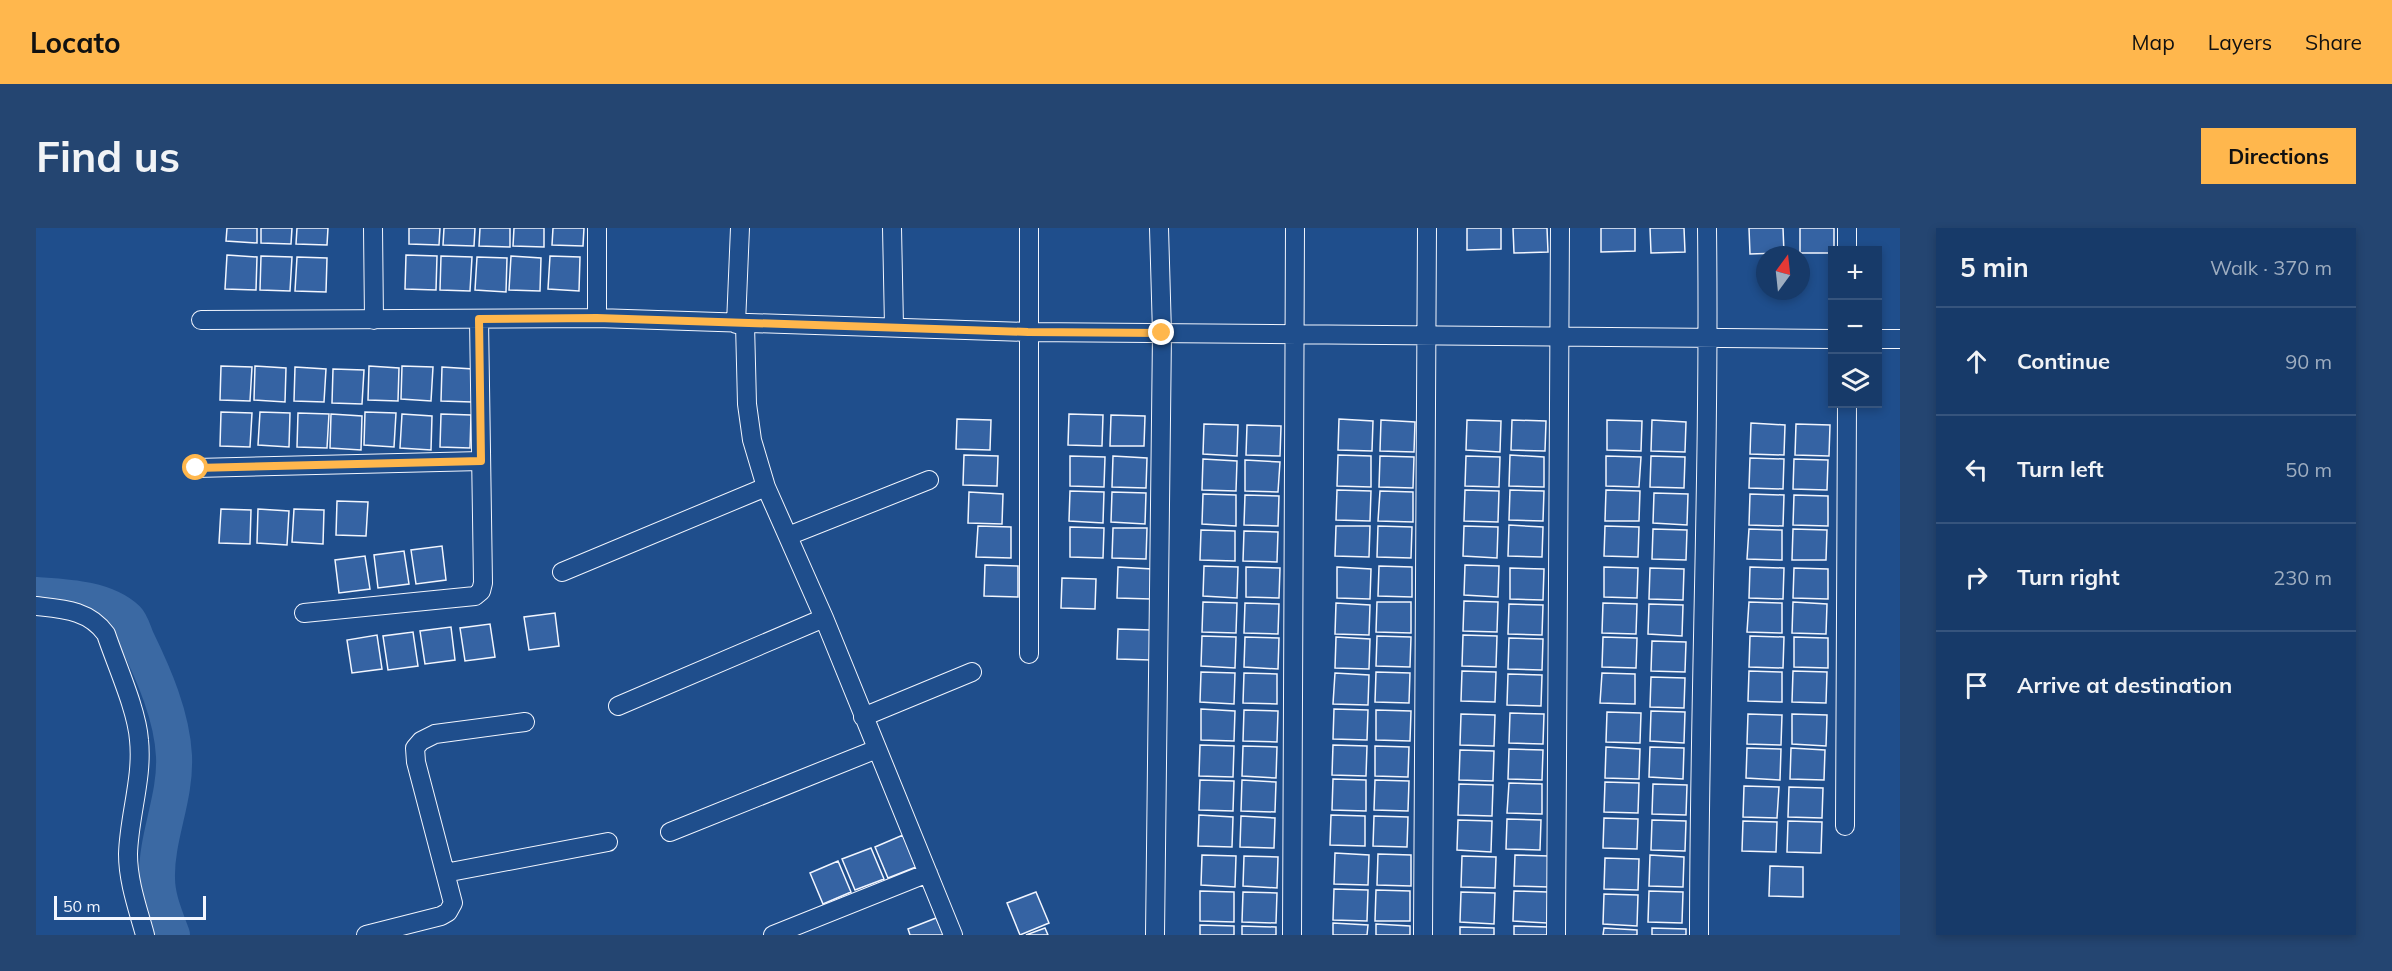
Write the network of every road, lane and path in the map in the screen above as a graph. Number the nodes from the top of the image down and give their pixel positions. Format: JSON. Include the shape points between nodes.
{"nodes":[{"id":1,"x":373,"y":228,"type":"edge"},
{"id":2,"x":597,"y":228,"type":"edge"},
{"id":3,"x":740,"y":228,"type":"edge"},
{"id":4,"x":892,"y":228,"type":"edge"},
{"id":5,"x":1029,"y":228,"type":"edge"},
{"id":6,"x":1159,"y":228,"type":"edge"},
{"id":7,"x":1295,"y":228,"type":"edge"},
{"id":8,"x":1427,"y":228,"type":"edge"},
{"id":9,"x":1560,"y":228,"type":"edge"},
{"id":10,"x":1707,"y":228,"type":"edge"},
{"id":11,"x":1847,"y":228,"type":"edge"},
{"id":12,"x":1847,"y":246,"type":"edge"},
{"id":13,"x":597,"y":318,"type":"junction"},
{"id":14,"x":479,"y":319,"type":"junction"},
{"id":15,"x":201,"y":320,"type":"dead end"},
{"id":16,"x":374,"y":320,"type":"junction"},
{"id":17,"x":741,"y":324,"type":"junction"},
{"id":18,"x":894,"y":326,"type":"junction"},
{"id":19,"x":1028,"y":332,"type":"junction"},
{"id":20,"x":1162,"y":333,"type":"junction"},
{"id":21,"x":1295,"y":334,"type":"junction"},
{"id":22,"x":1426,"y":335,"type":"junction"},
{"id":23,"x":1559,"y":336,"type":"junction"},
{"id":24,"x":1708,"y":338,"type":"junction"},
{"id":25,"x":1828,"y":339,"type":"edge"},
{"id":26,"x":1882,"y":339,"type":"edge"},
{"id":27,"x":1900,"y":339,"type":"edge"},
{"id":28,"x":1847,"y":408,"type":"edge"},
{"id":29,"x":481,"y":461,"type":"junction"},
{"id":30,"x":196,"y":468,"type":"dead end"},
{"id":31,"x":929,"y":480,"type":"dead end"},
{"id":32,"x":766,"y":487,"type":"junction"},
{"id":33,"x":788,"y":536,"type":"junction"},
{"id":34,"x":562,"y":572,"type":"dead end"},
{"id":35,"x":36,"y":606,"type":"edge"},
{"id":36,"x":304,"y":613,"type":"dead end"},
{"id":37,"x":824,"y":618,"type":"junction"},
{"id":38,"x":1029,"y":654,"type":"dead end"},
{"id":39,"x":972,"y":672,"type":"dead end"},
{"id":40,"x":618,"y":706,"type":"dead end"},
{"id":41,"x":863,"y":717,"type":"junction"},
{"id":42,"x":525,"y":722,"type":"dead end"},
{"id":43,"x":877,"y":749,"type":"junction"},
{"id":44,"x":1845,"y":826,"type":"dead end"},
{"id":45,"x":670,"y":832,"type":"dead end"},
{"id":46,"x":608,"y":842,"type":"dead end"},
{"id":47,"x":445,"y":873,"type":"junction"},
{"id":48,"x":928,"y":873,"type":"junction"},
{"id":49,"x":146,"y":935,"type":"edge"},
{"id":50,"x":366,"y":935,"type":"edge"},
{"id":51,"x":773,"y":935,"type":"edge"},
{"id":52,"x":953,"y":935,"type":"edge"},
{"id":53,"x":1155,"y":935,"type":"edge"},
{"id":54,"x":1292,"y":935,"type":"edge"},
{"id":55,"x":1423,"y":935,"type":"edge"},
{"id":56,"x":1556,"y":935,"type":"edge"},
{"id":57,"x":1699,"y":935,"type":"edge"}],
"edges":[{"from":1,"to":16,"type":"street"},
{"from":2,"to":13,"type":"street"},
{"from":3,"to":17,"type":"street"},
{"from":4,"to":18,"type":"street"},
{"from":5,"to":19,"type":"street"},
{"from":6,"to":20,"type":"street"},
{"from":7,"to":21,"type":"street"},
{"from":8,"to":22,"type":"street"},
{"from":9,"to":23,"type":"street"},
{"from":10,"to":24,"type":"street"},
{"from":11,"to":12,"type":"street"},
{"from":13,"to":14,"type":"street"},
{"from":13,"to":17,"type":"street"},
{"from":14,"to":16,"type":"street"},
{"from":14,"to":29,"type":"street"},
{"from":15,"to":16,"type":"street"},
{"from":17,"to":18,"type":"street"},
{"from":17,"to":32,"type":"street","via":[[752,440]]},
{"from":18,"to":19,"type":"street"},
{"from":19,"to":20,"type":"street"},
{"from":19,"to":38,"type":"street"},
{"from":20,"to":21,"type":"street"},
{"from":20,"to":53,"type":"street"},
{"from":21,"to":22,"type":"street"},
{"from":21,"to":54,"type":"street"},
{"from":22,"to":23,"type":"street"},
{"from":22,"to":55,"type":"street"},
{"from":23,"to":24,"type":"street"},
{"from":23,"to":56,"type":"street"},
{"from":24,"to":25,"type":"street"},
{"from":24,"to":57,"type":"street"},
{"from":26,"to":27,"type":"street"},
{"from":28,"to":44,"type":"street"},
{"from":29,"to":30,"type":"street"},
{"from":29,"to":36,"type":"street","via":[[481,591],[475,596]]},
{"from":31,"to":33,"type":"street"},
{"from":32,"to":33,"type":"street"},
{"from":32,"to":34,"type":"street"},
{"from":33,"to":37,"type":"street"},
{"from":35,"to":49,"type":"street","via":[[69,610],[98,624],[106,634],[134,717],[139,766],[128,856]]},
{"from":37,"to":40,"type":"street"},
{"from":37,"to":41,"type":"street"},
{"from":39,"to":41,"type":"street"},
{"from":41,"to":43,"type":"street"},
{"from":42,"to":47,"type":"street","via":[[435,734],[415,748]]},
{"from":43,"to":45,"type":"street"},
{"from":43,"to":48,"type":"street"},
{"from":46,"to":47,"type":"street"},
{"from":47,"to":50,"type":"street","via":[[453,903],[448,912]]},
{"from":48,"to":51,"type":"street"},
{"from":48,"to":52,"type":"street"}]}
